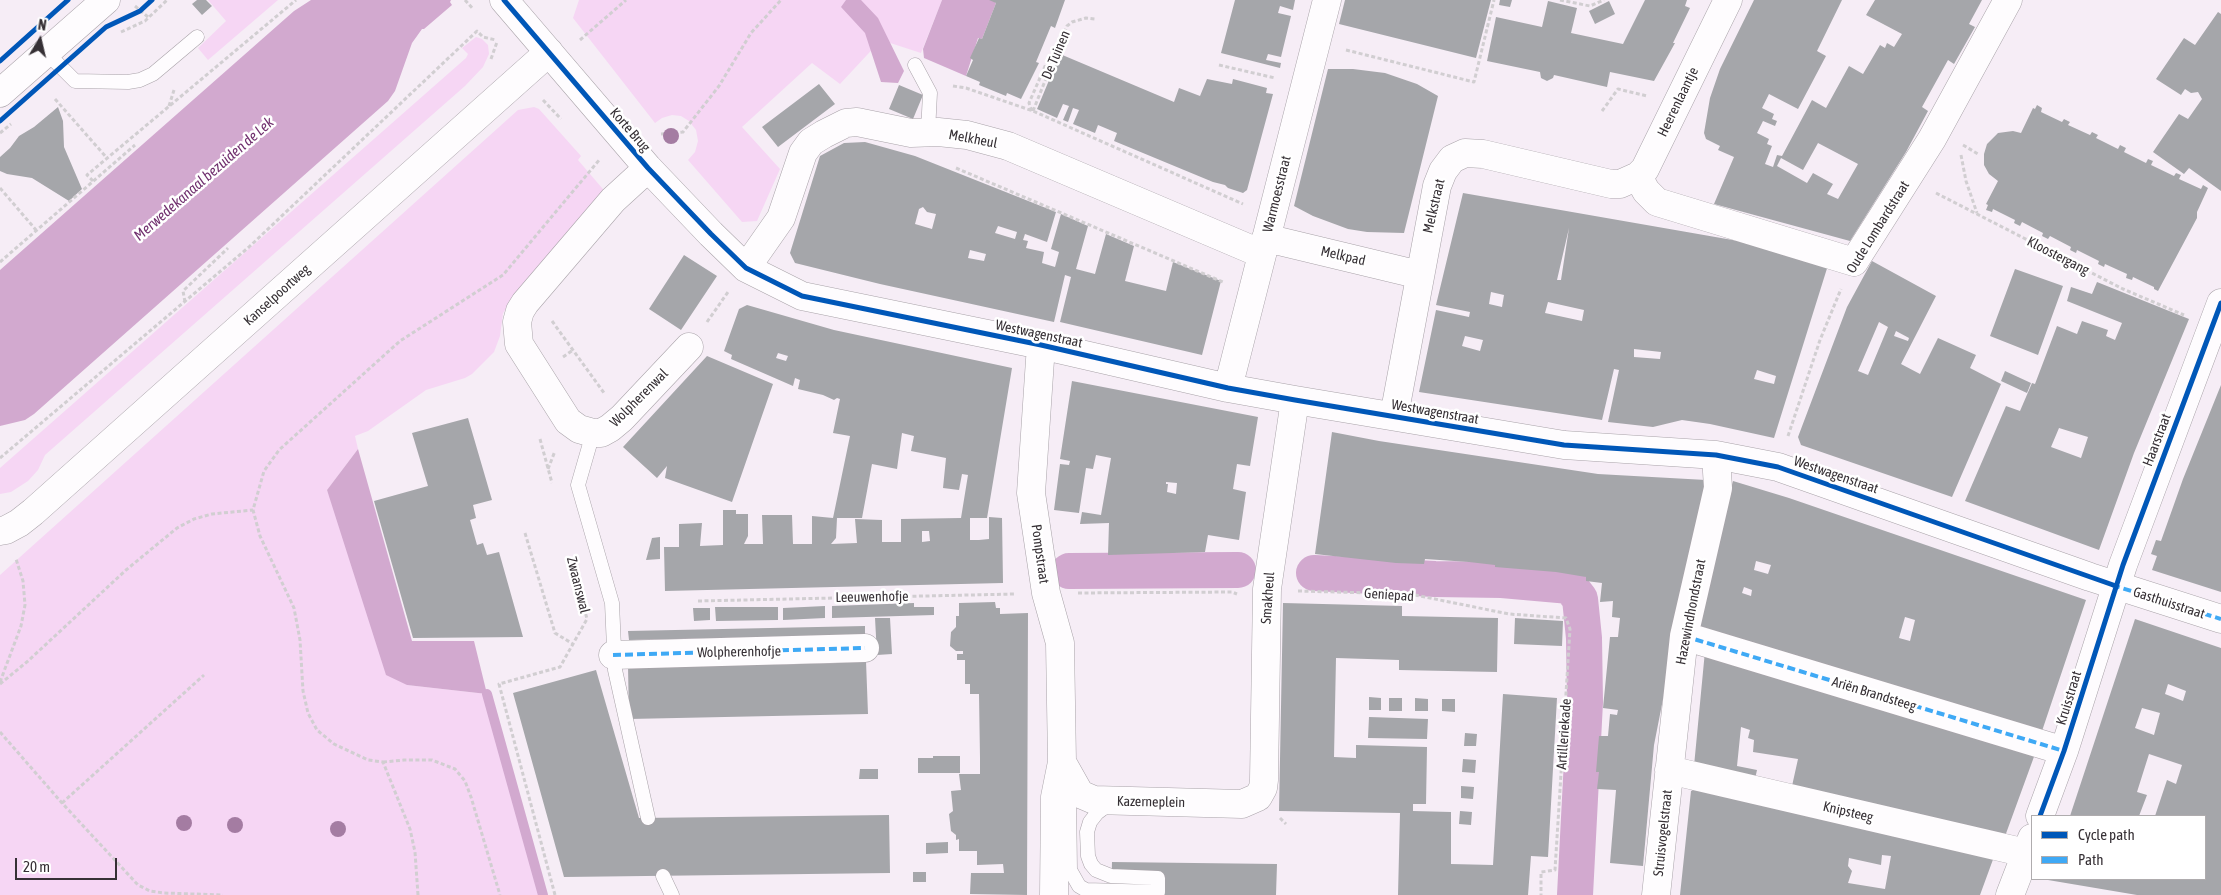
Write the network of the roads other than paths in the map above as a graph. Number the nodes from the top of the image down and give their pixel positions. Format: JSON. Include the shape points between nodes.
{"nodes":[{"id":1,"x":106,"y":0,"type":"edge"},
{"id":2,"x":1327,"y":0,"type":"edge"},
{"id":3,"x":1728,"y":0,"type":"edge"},
{"id":4,"x":2008,"y":0,"type":"edge"},
{"id":5,"x":504,"y":1,"type":"edge"},
{"id":6,"x":197,"y":37,"type":"dead end"},
{"id":7,"x":47,"y":52,"type":"junction"},
{"id":8,"x":549,"y":52,"type":"junction"},
{"id":9,"x":915,"y":65,"type":"dead end"},
{"id":10,"x":0,"y":93,"type":"edge"},
{"id":11,"x":920,"y":133,"type":"junction"},
{"id":12,"x":648,"y":168,"type":"junction"},
{"id":13,"x":1638,"y":176,"type":"junction"},
{"id":14,"x":1266,"y":236,"type":"junction"},
{"id":15,"x":746,"y":268,"type":"junction"},
{"id":16,"x":1420,"y":275,"type":"junction"},
{"id":17,"x":2216,"y":315,"type":"edge"},
{"id":18,"x":1041,"y":345,"type":"junction"},
{"id":19,"x":689,"y":347,"type":"road end"},
{"id":20,"x":1228,"y":388,"type":"junction"},
{"id":21,"x":1295,"y":400,"type":"junction"},
{"id":22,"x":1394,"y":416,"type":"junction"},
{"id":23,"x":593,"y":433,"type":"junction"},
{"id":24,"x":1716,"y":455,"type":"junction"},
{"id":25,"x":3,"y":530,"type":"edge"},
{"id":26,"x":2116,"y":586,"type":"junction"},
{"id":27,"x":2221,"y":619,"type":"edge"},
{"id":28,"x":1684,"y":636,"type":"junction"},
{"id":29,"x":865,"y":648,"type":"dead end"},
{"id":30,"x":613,"y":655,"type":"junction"},
{"id":31,"x":2064,"y":752,"type":"junction"},
{"id":32,"x":1062,"y":762,"type":"junction"},
{"id":33,"x":1669,"y":770,"type":"junction"},
{"id":34,"x":1258,"y":797,"type":"joint"},
{"id":35,"x":1113,"y":801,"type":"junction"},
{"id":36,"x":2040,"y":815,"type":"edge"},
{"id":37,"x":648,"y":818,"type":"dead end"},
{"id":38,"x":2029,"y":845,"type":"edge"},
{"id":39,"x":663,"y":876,"type":"dead end"},
{"id":40,"x":672,"y":895,"type":"edge"},
{"id":41,"x":1054,"y":895,"type":"edge"},
{"id":42,"x":1656,"y":895,"type":"edge"},
{"id":43,"x":2010,"y":895,"type":"edge"}],
"edges":[{"from":1,"to":7,"type":"street"},
{"from":2,"to":14,"type":"street","name":"Warmoesstraat"},
{"from":3,"to":13,"type":"street","name":"Heerenlaantje","via":[[1645,169]]},
{"from":4,"to":13,"type":"street","name":"Oude Lombardstraat","via":[[1932,139],[1854,262],[1657,202]]},
{"from":5,"to":8,"type":"street","name":"Korte Brug"},
{"from":6,"to":7,"type":"lane","via":[[152,74],[128,82],[74,81]]},
{"from":7,"to":10,"type":"street"},
{"from":8,"to":12,"type":"street","name":"Korte Brug"},
{"from":8,"to":25,"type":"street","name":"Kanselpoortweg","via":[[33,512]]},
{"from":9,"to":11,"type":"lane","via":[[930,93]]},
{"from":11,"to":14,"type":"street","name":"Melkheul","via":[[967,135],[1008,146]]},
{"from":11,"to":15,"type":"street","name":"Melkheul","via":[[846,123],[811,142],[803,153],[781,218]]},
{"from":12,"to":15,"type":"street","name":"Korte Brug"},
{"from":12,"to":23,"type":"street","via":[[613,200],[520,311],[519,344],[568,421]]},
{"from":13,"to":16,"type":"street","name":"Melkstraat","via":[[1620,184],[1611,184],[1483,154],[1465,153],[1452,159],[1443,170],[1437,186]]},
{"from":14,"to":16,"type":"street","name":"Melkpad"},
{"from":14,"to":20,"type":"street","name":"Warmoesstraat"},
{"from":15,"to":18,"type":"street","name":"Westwagenstraat","via":[[802,296]]},
{"from":16,"to":22,"type":"street","name":"Melkstraat"},
{"from":17,"to":26,"type":"street","name":"Haarstraat"},
{"from":18,"to":20,"type":"street","name":"Westwagenstraat"},
{"from":18,"to":32,"type":"street","name":"Pompstraat","via":[[1031,493],[1046,593],[1060,643]]},
{"from":19,"to":23,"type":"street","name":"Wolpherenwal","via":[[622,418],[601,433]]},
{"from":20,"to":21,"type":"street","name":"Westwagenstraat"},
{"from":21,"to":22,"type":"street","name":"Westwagenstraat"},
{"from":21,"to":34,"type":"street","name":"Smakheul","via":[[1267,593],[1264,780]]},
{"from":22,"to":24,"type":"street","name":"Westwagenstraat","via":[[1564,445]]},
{"from":23,"to":30,"type":"lane","name":"Wolpherenwal","via":[[578,485],[612,603]]},
{"from":24,"to":26,"type":"street","name":"Westwagenstraat","via":[[1778,467]]},
{"from":24,"to":28,"type":"street","name":"Hazewindhondstraat","via":[[1718,488]]},
{"from":26,"to":27,"type":"street","name":"Gasthuisstraat"},
{"from":26,"to":31,"type":"street","name":"Kruisstraat"},
{"from":28,"to":31,"type":"street","name":"Ariën Brandsteeg"},
{"from":28,"to":33,"type":"street","name":"Hazewindhondstraat"},
{"from":29,"to":30,"type":"street","name":"Wolpherenhofje"},
{"from":30,"to":37,"type":"lane","name":"Wolpherenwal"},
{"from":31,"to":36,"type":"street","name":"Kruisstraat"},
{"from":32,"to":35,"type":"street","name":"Kazerneplein","via":[[1080,794],[1094,800]]},
{"from":32,"to":35,"type":"lane","name":"Pompstraat","via":[[1069,800],[1070,870],[1079,886],[1086,890],[1158,892],[1158,878],[1111,876],[1096,870],[1091,864],[1086,842],[1090,822]]},
{"from":32,"to":41,"type":"street","name":"Pompstraat","via":[[1055,797]]},
{"from":33,"to":38,"type":"street","name":"Knipsteeg"},
{"from":33,"to":42,"type":"street","name":"Struisvogelstraat"},
{"from":34,"to":35,"type":"street","name":"Kazerneplein","via":[[1242,804]]},
{"from":38,"to":43,"type":"street"},
{"from":39,"to":40,"type":"lane"}]}
